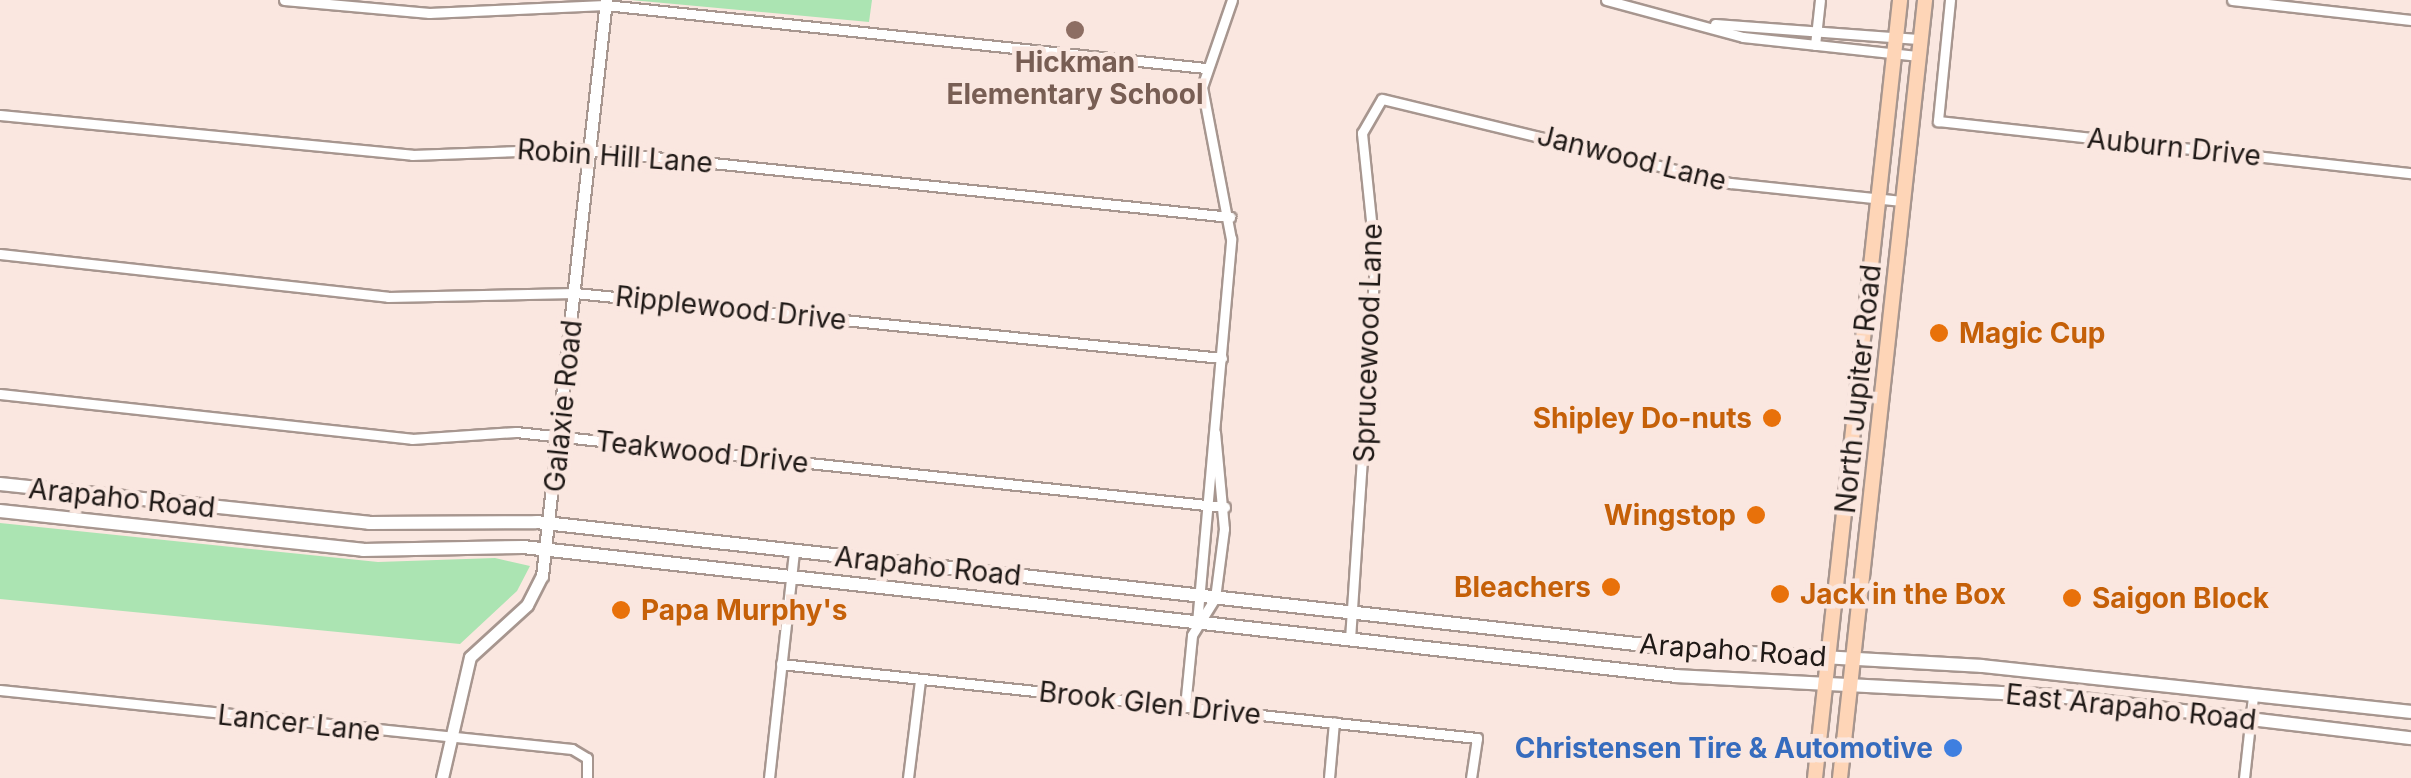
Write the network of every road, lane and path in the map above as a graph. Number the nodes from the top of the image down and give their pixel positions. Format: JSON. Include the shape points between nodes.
{"nodes":[{"id":1,"x":284,"y":0,"type":"edge"},
{"id":2,"x":1232,"y":0,"type":"edge"},
{"id":3,"x":1606,"y":0,"type":"edge"},
{"id":4,"x":1820,"y":0,"type":"edge"},
{"id":5,"x":1900,"y":0,"type":"edge"},
{"id":6,"x":1925,"y":0,"type":"edge"},
{"id":7,"x":1950,"y":0,"type":"edge"},
{"id":8,"x":2232,"y":0,"type":"edge"},
{"id":9,"x":605,"y":3,"type":"edge"},
{"id":10,"x":2295,"y":4,"type":"edge"},
{"id":11,"x":2411,"y":20,"type":"edge"},
{"id":12,"x":1712,"y":24,"type":"junction"},
{"id":13,"x":1817,"y":27,"type":"junction"},
{"id":14,"x":1896,"y":36,"type":"junction"},
{"id":15,"x":1921,"y":39,"type":"junction"},
{"id":16,"x":1815,"y":44,"type":"junction"},
{"id":17,"x":1894,"y":53,"type":"junction"},
{"id":18,"x":1919,"y":56,"type":"junction"},
{"id":19,"x":1205,"y":68,"type":"junction"},
{"id":20,"x":1370,"y":109,"type":"joint"},
{"id":21,"x":0,"y":115,"type":"edge"},
{"id":22,"x":590,"y":150,"type":"junction"},
{"id":23,"x":2411,"y":172,"type":"edge"},
{"id":24,"x":1877,"y":198,"type":"junction"},
{"id":25,"x":1902,"y":200,"type":"junction"},
{"id":26,"x":1230,"y":217,"type":"junction"},
{"id":27,"x":0,"y":254,"type":"edge"},
{"id":28,"x":575,"y":293,"type":"junction"},
{"id":29,"x":1864,"y":334,"type":"junction"},
{"id":30,"x":1222,"y":358,"type":"junction"},
{"id":31,"x":1886,"y":360,"type":"junction"},
{"id":32,"x":1858,"y":376,"type":"junction"},
{"id":33,"x":0,"y":394,"type":"edge"},
{"id":34,"x":1215,"y":432,"type":"junction"},
{"id":35,"x":559,"y":437,"type":"junction"},
{"id":36,"x":1848,"y":480,"type":"junction"},
{"id":37,"x":1873,"y":483,"type":"junction"},
{"id":38,"x":0,"y":484,"type":"edge"},
{"id":39,"x":1204,"y":505,"type":"junction"},
{"id":40,"x":1225,"y":508,"type":"junction"},
{"id":41,"x":0,"y":511,"type":"edge"},
{"id":42,"x":550,"y":524,"type":"junction"},
{"id":43,"x":546,"y":550,"type":"junction"},
{"id":44,"x":794,"y":551,"type":"junction"},
{"id":45,"x":790,"y":578,"type":"junction"},
{"id":46,"x":1197,"y":596,"type":"junction"},
{"id":47,"x":1215,"y":598,"type":"junction"},
{"id":48,"x":1352,"y":614,"type":"junction"},
{"id":49,"x":1198,"y":624,"type":"junction"},
{"id":50,"x":1557,"y":636,"type":"junction"},
{"id":51,"x":1350,"y":639,"type":"junction"},
{"id":52,"x":1831,"y":656,"type":"junction"},
{"id":53,"x":1855,"y":658,"type":"junction"},
{"id":54,"x":1555,"y":660,"type":"junction"},
{"id":55,"x":782,"y":664,"type":"junction"},
{"id":56,"x":2103,"y":678,"type":"junction"},
{"id":57,"x":920,"y":680,"type":"junction"},
{"id":58,"x":1826,"y":685,"type":"junction"},
{"id":59,"x":1851,"y":686,"type":"junction"},
{"id":60,"x":0,"y":690,"type":"edge"},
{"id":61,"x":2253,"y":696,"type":"junction"},
{"id":62,"x":2106,"y":702,"type":"junction"},
{"id":63,"x":1185,"y":707,"type":"junction"},
{"id":64,"x":2411,"y":712,"type":"edge"},
{"id":65,"x":2250,"y":720,"type":"junction"},
{"id":66,"x":1334,"y":722,"type":"junction"},
{"id":67,"x":446,"y":738,"type":"junction"},
{"id":68,"x":2411,"y":738,"type":"edge"},
{"id":69,"x":588,"y":772,"type":"edge"},
{"id":70,"x":442,"y":778,"type":"edge"},
{"id":71,"x":768,"y":778,"type":"edge"},
{"id":72,"x":908,"y":778,"type":"edge"},
{"id":73,"x":1329,"y":778,"type":"edge"},
{"id":74,"x":1471,"y":778,"type":"edge"},
{"id":75,"x":1815,"y":778,"type":"edge"},
{"id":76,"x":1840,"y":778,"type":"edge"},
{"id":77,"x":2244,"y":778,"type":"edge"}],
"edges":[{"from":1,"to":9,"type":"street","via":[[430,13]]},
{"from":2,"to":19,"type":"street"},
{"from":3,"to":12,"type":"street"},
{"from":4,"to":13,"type":"street"},
{"from":5,"to":14,"type":"main road","name":"North Jupiter Road"},
{"from":6,"to":15,"type":"main road","name":"North Jupiter Road"},
{"from":7,"to":23,"type":"street","name":"Auburn Drive","via":[[1938,121]]},
{"from":8,"to":10,"type":"street"},
{"from":9,"to":19,"type":"street"},
{"from":9,"to":22,"type":"street","name":"Galaxie Road"},
{"from":10,"to":11,"type":"street"},
{"from":12,"to":13,"type":"street"},
{"from":12,"to":16,"type":"street"},
{"from":13,"to":14,"type":"street"},
{"from":13,"to":16,"type":"street"},
{"from":14,"to":15,"type":"street"},
{"from":14,"to":17,"type":"main road","name":"North Jupiter Road"},
{"from":15,"to":18,"type":"main road","name":"North Jupiter Road"},
{"from":16,"to":17,"type":"street"},
{"from":17,"to":18,"type":"street"},
{"from":17,"to":24,"type":"main road","name":"North Jupiter Road"},
{"from":18,"to":25,"type":"main road","name":"North Jupiter Road"},
{"from":19,"to":26,"type":"street","via":[[1206,138]]},
{"from":20,"to":24,"type":"street","name":"Janwood Lane","via":[[1397,98],[1677,172]]},
{"from":20,"to":48,"type":"street","name":"Sprucewood Lane","via":[[1362,133],[1375,259]]},
{"from":21,"to":22,"type":"street","name":"Robin Hill Lane","via":[[412,155]]},
{"from":22,"to":26,"type":"street","name":"Robin Hill Lane"},
{"from":22,"to":28,"type":"street","name":"Galaxie Road"},
{"from":24,"to":25,"type":"street","name":"Janwood Lane"},
{"from":24,"to":29,"type":"main road","name":"North Jupiter Road"},
{"from":25,"to":31,"type":"main road","name":"North Jupiter Road"},
{"from":26,"to":30,"type":"street"},
{"from":27,"to":28,"type":"street","name":"Ripplewood Drive","via":[[388,297]]},
{"from":28,"to":30,"type":"street","name":"Ripplewood Drive"},
{"from":28,"to":35,"type":"street","name":"Galaxie Road"},
{"from":29,"to":31,"type":"main road"},
{"from":29,"to":32,"type":"main road","name":"North Jupiter Road"},
{"from":30,"to":34,"type":"street"},
{"from":31,"to":32,"type":"main road"},
{"from":31,"to":37,"type":"main road","name":"North Jupiter Road"},
{"from":32,"to":36,"type":"main road","name":"North Jupiter Road"},
{"from":33,"to":35,"type":"street","name":"Teakwood Drive","via":[[412,439]]},
{"from":34,"to":39,"type":"street"},
{"from":34,"to":40,"type":"street"},
{"from":35,"to":39,"type":"street","name":"Teakwood Drive"},
{"from":35,"to":42,"type":"street","name":"Galaxie Road"},
{"from":36,"to":37,"type":"main road"},
{"from":36,"to":52,"type":"main road","name":"North Jupiter Road"},
{"from":37,"to":53,"type":"main road","name":"North Jupiter Road"},
{"from":38,"to":42,"type":"main road","name":"Arapaho Road","via":[[369,523]]},
{"from":39,"to":40,"type":"street","name":"Teakwood Drive"},
{"from":39,"to":46,"type":"street"},
{"from":40,"to":47,"type":"street"},
{"from":41,"to":43,"type":"main road","name":"Arapaho Road","via":[[363,550]]},
{"from":42,"to":43,"type":"street","name":"Galaxie Road"},
{"from":42,"to":44,"type":"main road","name":"Arapaho Road"},
{"from":43,"to":45,"type":"main road","name":"Arapaho Road"},
{"from":43,"to":67,"type":"street","name":"Galaxie Road","via":[[533,596],[470,658]]},
{"from":44,"to":45,"type":"street"},
{"from":44,"to":46,"type":"main road","name":"Arapaho Road"},
{"from":45,"to":49,"type":"main road","name":"Arapaho Road"},
{"from":45,"to":55,"type":"street"},
{"from":46,"to":47,"type":"main road","name":"Arapaho Road"},
{"from":46,"to":49,"type":"street"},
{"from":47,"to":48,"type":"main road","name":"Arapaho Road"},
{"from":47,"to":49,"type":"street"},
{"from":48,"to":50,"type":"main road","name":"Arapaho Road"},
{"from":48,"to":51,"type":"street","name":"Sprucewood Lane"},
{"from":49,"to":51,"type":"main road","name":"Arapaho Road"},
{"from":49,"to":63,"type":"street"},
{"from":50,"to":52,"type":"main road","name":"Arapaho Road"},
{"from":50,"to":54,"type":"main road"},
{"from":51,"to":54,"type":"main road","name":"Arapaho Road"},
{"from":52,"to":53,"type":"main road","name":"Arapaho Road"},
{"from":52,"to":58,"type":"main road","name":"North Jupiter Road"},
{"from":53,"to":56,"type":"main road","name":"East Arapaho Road"},
{"from":53,"to":59,"type":"main road","name":"North Jupiter Road"},
{"from":54,"to":58,"type":"main road","name":"Arapaho Road"},
{"from":55,"to":57,"type":"street","name":"Brook Glen Drive"},
{"from":55,"to":71,"type":"street"},
{"from":56,"to":61,"type":"main road","name":"East Arapaho Road"},
{"from":56,"to":62,"type":"main road"},
{"from":57,"to":63,"type":"street","name":"Brook Glen Drive"},
{"from":57,"to":72,"type":"street"},
{"from":58,"to":59,"type":"main road","name":"Arapaho Road"},
{"from":58,"to":75,"type":"main road","name":"North Jupiter Road"},
{"from":59,"to":62,"type":"main road","name":"East Arapaho Road"},
{"from":59,"to":76,"type":"main road","name":"North Jupiter Road"},
{"from":60,"to":67,"type":"street","name":"Lancer Lane"},
{"from":61,"to":64,"type":"main road","name":"East Arapaho Road"},
{"from":61,"to":65,"type":"street"},
{"from":62,"to":65,"type":"main road","name":"East Arapaho Road"},
{"from":63,"to":66,"type":"street","name":"Brook Glen Drive"},
{"from":65,"to":68,"type":"main road","name":"East Arapaho Road"},
{"from":65,"to":77,"type":"street"},
{"from":66,"to":73,"type":"street"},
{"from":66,"to":74,"type":"street","name":"Brook Glen Drive","via":[[1477,738]]},
{"from":67,"to":69,"type":"street","name":"Lancer Lane","via":[[572,749]]},
{"from":67,"to":70,"type":"street","name":"Galaxie Road"}]}
